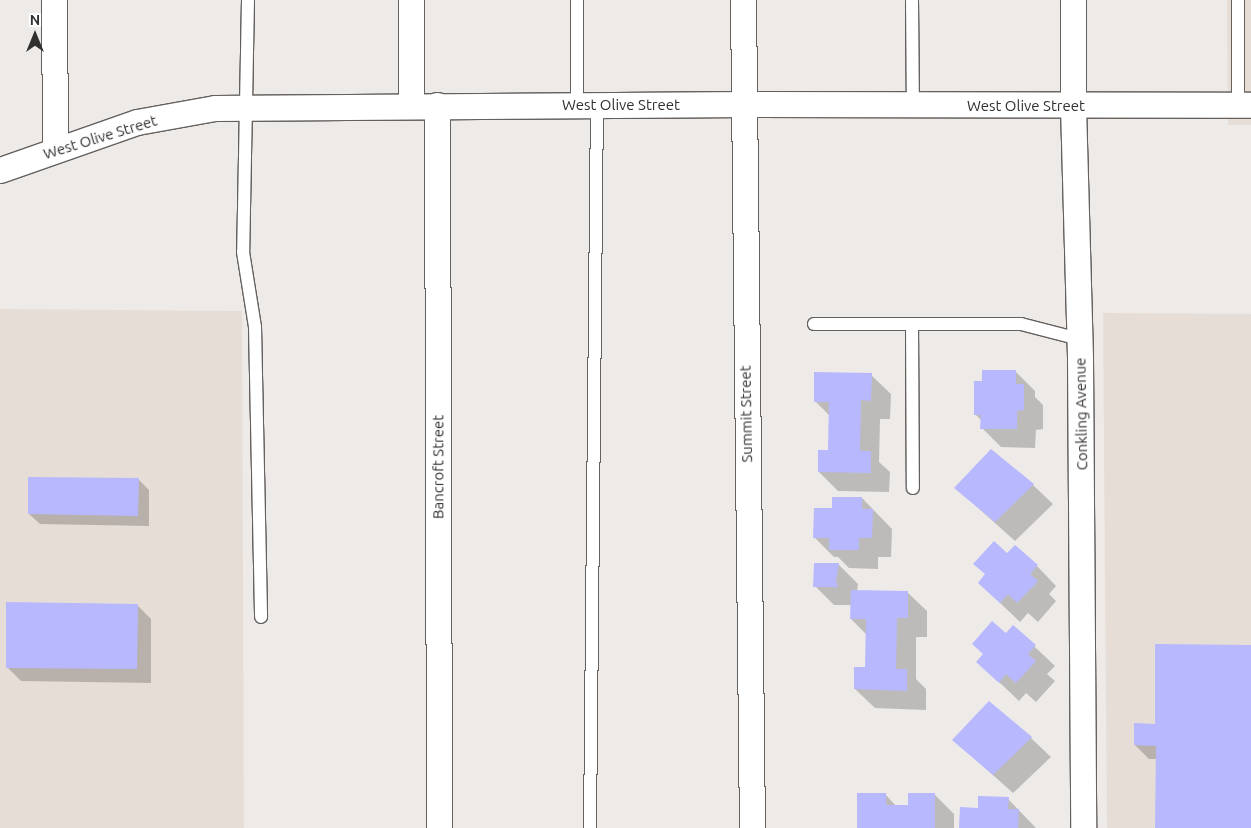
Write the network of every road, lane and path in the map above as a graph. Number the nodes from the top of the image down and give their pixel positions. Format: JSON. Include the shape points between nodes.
{"nodes":[{"id":1,"x":54,"y":0,"type":"edge"},
{"id":2,"x":248,"y":0,"type":"edge"},
{"id":3,"x":411,"y":0,"type":"edge"},
{"id":4,"x":577,"y":0,"type":"edge"},
{"id":5,"x":743,"y":0,"type":"edge"},
{"id":6,"x":912,"y":0,"type":"edge"},
{"id":7,"x":1073,"y":0,"type":"edge"},
{"id":8,"x":1238,"y":0,"type":"edge"},
{"id":9,"x":743,"y":104,"type":"junction"},
{"id":10,"x":411,"y":105,"type":"junction"},
{"id":11,"x":437,"y":105,"type":"junction"},
{"id":12,"x":587,"y":105,"type":"junction"},
{"id":13,"x":913,"y":105,"type":"junction"},
{"id":14,"x":1245,"y":105,"type":"edge"},
{"id":15,"x":1073,"y":106,"type":"junction"},
{"id":16,"x":248,"y":107,"type":"junction"},
{"id":17,"x":55,"y":150,"type":"junction"},
{"id":18,"x":0,"y":170,"type":"edge"},
{"id":19,"x":814,"y":324,"type":"dead end"},
{"id":20,"x":912,"y":324,"type":"junction"},
{"id":21,"x":1079,"y":339,"type":"junction"},
{"id":22,"x":913,"y":488,"type":"dead end"},
{"id":23,"x":261,"y":617,"type":"dead end"},
{"id":24,"x":439,"y":828,"type":"edge"},
{"id":25,"x":590,"y":828,"type":"edge"},
{"id":26,"x":752,"y":828,"type":"edge"},
{"id":27,"x":1083,"y":828,"type":"edge"}],
"edges":[{"from":1,"to":17,"type":"street"},
{"from":2,"to":16,"type":"lane"},
{"from":3,"to":10,"type":"street"},
{"from":4,"to":12,"type":"lane"},
{"from":5,"to":9,"type":"street","name":"Summit Street"},
{"from":6,"to":13,"type":"lane"},
{"from":7,"to":15,"type":"street","name":"Conkling Avenue"},
{"from":8,"to":14,"type":"lane"},
{"from":9,"to":12,"type":"street","name":"West Olive Street"},
{"from":9,"to":13,"type":"street","name":"West Olive Street"},
{"from":9,"to":26,"type":"street","name":"Summit Street"},
{"from":10,"to":11,"type":"street","name":"West Olive Street"},
{"from":10,"to":16,"type":"street","name":"West Olive Street"},
{"from":11,"to":12,"type":"street","name":"West Olive Street"},
{"from":11,"to":24,"type":"street","name":"Bancroft Street"},
{"from":12,"to":25,"type":"lane"},
{"from":13,"to":15,"type":"street","name":"West Olive Street"},
{"from":14,"to":15,"type":"street","name":"West Olive Street"},
{"from":15,"to":21,"type":"street","name":"Conkling Avenue"},
{"from":16,"to":17,"type":"street","name":"West Olive Street","via":[[215,108],[137,122]]},
{"from":16,"to":23,"type":"lane","via":[[243,252],[255,327]]},
{"from":17,"to":18,"type":"street","name":"West Olive Street"},
{"from":19,"to":20,"type":"lane"},
{"from":20,"to":21,"type":"lane","via":[[1021,324]]},
{"from":20,"to":22,"type":"lane"},
{"from":21,"to":27,"type":"street","name":"Conkling Avenue"}]}
